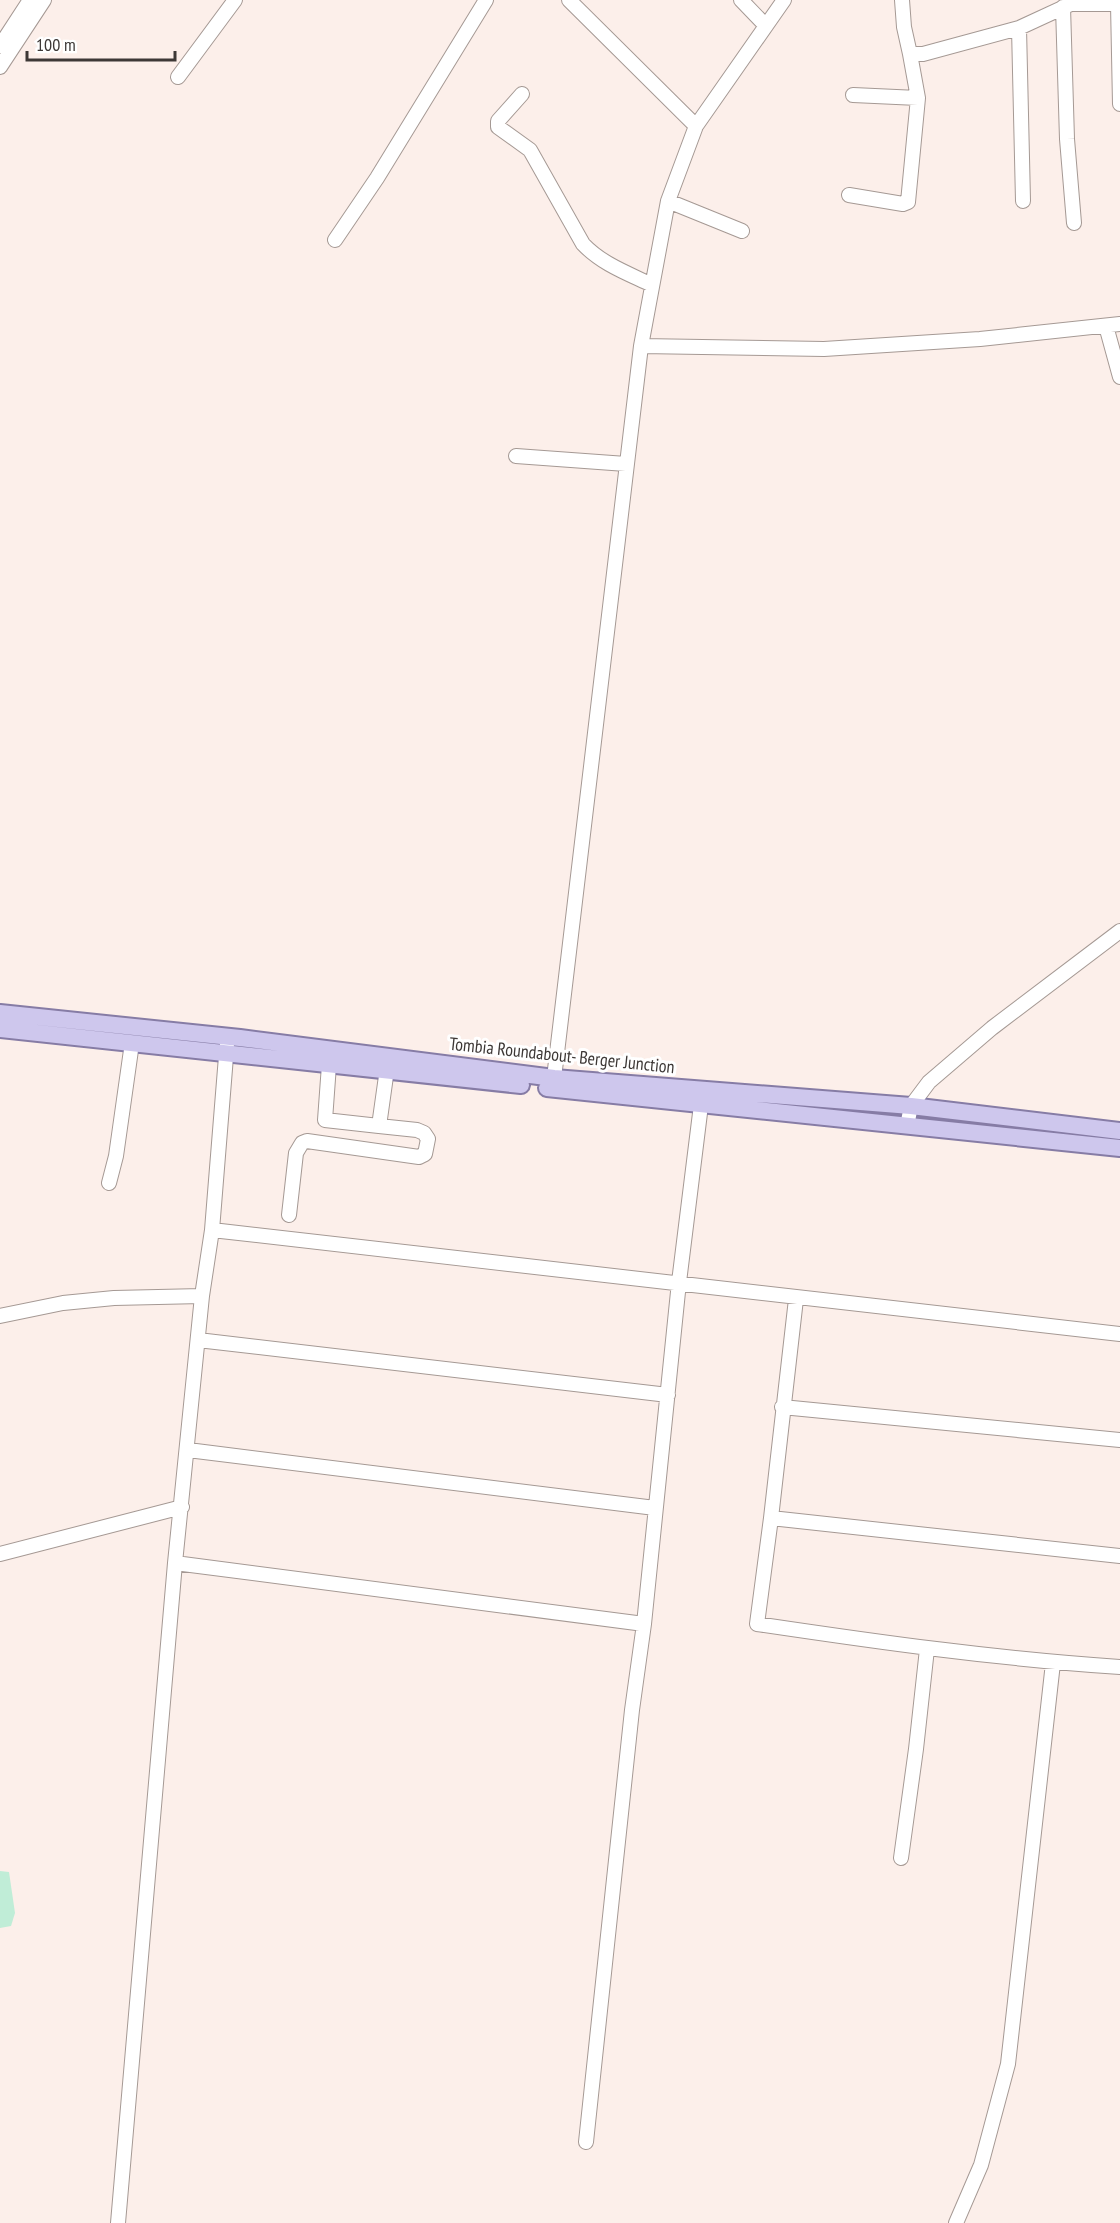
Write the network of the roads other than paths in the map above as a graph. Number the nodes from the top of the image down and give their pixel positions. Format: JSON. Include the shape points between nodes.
{"nodes":[{"id":1,"x":30,"y":0,"type":"edge"},
{"id":2,"x":44,"y":0,"type":"edge"},
{"id":3,"x":235,"y":0,"type":"edge"},
{"id":4,"x":486,"y":0,"type":"edge"},
{"id":5,"x":568,"y":0,"type":"edge"},
{"id":6,"x":741,"y":0,"type":"edge"},
{"id":7,"x":784,"y":0,"type":"edge"},
{"id":8,"x":902,"y":0,"type":"edge"},
{"id":9,"x":1119,"y":4,"type":"edge"},
{"id":10,"x":1063,"y":7,"type":"junction"},
{"id":11,"x":766,"y":26,"type":"junction"},
{"id":12,"x":1019,"y":28,"type":"junction"},
{"id":13,"x":0,"y":46,"type":"edge"},
{"id":14,"x":910,"y":54,"type":"junction"},
{"id":15,"x":0,"y":67,"type":"edge"},
{"id":16,"x":178,"y":77,"type":"dead end"},
{"id":17,"x":522,"y":94,"type":"dead end"},
{"id":18,"x":853,"y":95,"type":"dead end"},
{"id":19,"x":918,"y":98,"type":"junction"},
{"id":20,"x":1120,"y":104,"type":"edge"},
{"id":21,"x":696,"y":126,"type":"junction"},
{"id":22,"x":849,"y":195,"type":"dead end"},
{"id":23,"x":668,"y":201,"type":"junction"},
{"id":24,"x":1023,"y":201,"type":"dead end"},
{"id":25,"x":1074,"y":223,"type":"dead end"},
{"id":26,"x":742,"y":231,"type":"dead end"},
{"id":27,"x":335,"y":240,"type":"dead end"},
{"id":28,"x":652,"y":285,"type":"junction"},
{"id":29,"x":1120,"y":324,"type":"edge"},
{"id":30,"x":1106,"y":326,"type":"junction"},
{"id":31,"x":641,"y":346,"type":"junction"},
{"id":32,"x":1120,"y":377,"type":"edge"},
{"id":33,"x":516,"y":456,"type":"dead end"},
{"id":34,"x":626,"y":464,"type":"junction"},
{"id":35,"x":1120,"y":931,"type":"edge"},
{"id":36,"x":0,"y":1013,"type":"edge"},
{"id":37,"x":0,"y":1029,"type":"edge"},
{"id":38,"x":229,"y":1036,"type":"junction"},
{"id":39,"x":132,"y":1043,"type":"junction"},
{"id":40,"x":226,"y":1053,"type":"junction"},
{"id":41,"x":328,"y":1065,"type":"junction"},
{"id":42,"x":387,"y":1069,"type":"junction"},
{"id":43,"x":554,"y":1078,"type":"junction"},
{"id":44,"x":701,"y":1105,"type":"junction"},
{"id":45,"x":911,"y":1106,"type":"junction"},
{"id":46,"x":325,"y":1120,"type":"junction"},
{"id":47,"x":379,"y":1126,"type":"junction"},
{"id":48,"x":907,"y":1126,"type":"junction"},
{"id":49,"x":1120,"y":1131,"type":"edge"},
{"id":50,"x":307,"y":1141,"type":"junction"},
{"id":51,"x":1120,"y":1148,"type":"edge"},
{"id":52,"x":109,"y":1184,"type":"dead end"},
{"id":53,"x":289,"y":1215,"type":"dead end"},
{"id":54,"x":212,"y":1230,"type":"junction"},
{"id":55,"x":679,"y":1282,"type":"junction"},
{"id":56,"x":202,"y":1296,"type":"junction"},
{"id":57,"x":796,"y":1299,"type":"junction"},
{"id":58,"x":0,"y":1316,"type":"edge"},
{"id":59,"x":1120,"y":1334,"type":"edge"},
{"id":60,"x":198,"y":1340,"type":"junction"},
{"id":61,"x":668,"y":1395,"type":"junction"},
{"id":62,"x":782,"y":1407,"type":"junction"},
{"id":63,"x":1120,"y":1440,"type":"edge"},
{"id":64,"x":188,"y":1450,"type":"junction"},
{"id":65,"x":182,"y":1507,"type":"junction"},
{"id":66,"x":655,"y":1508,"type":"junction"},
{"id":67,"x":771,"y":1518,"type":"junction"},
{"id":68,"x":0,"y":1554,"type":"edge"},
{"id":69,"x":1120,"y":1556,"type":"edge"},
{"id":70,"x":175,"y":1563,"type":"junction"},
{"id":71,"x":644,"y":1624,"type":"junction"},
{"id":72,"x":927,"y":1649,"type":"junction"},
{"id":73,"x":1053,"y":1662,"type":"junction"},
{"id":74,"x":1120,"y":1666,"type":"edge"},
{"id":75,"x":901,"y":1858,"type":"dead end"},
{"id":76,"x":586,"y":2142,"type":"dead end"},
{"id":77,"x":118,"y":2223,"type":"edge"},
{"id":78,"x":956,"y":2223,"type":"edge"}],
"edges":[{"from":1,"to":13,"type":"street"},
{"from":2,"to":15,"type":"street"},
{"from":3,"to":16,"type":"street"},
{"from":4,"to":27,"type":"street"},
{"from":5,"to":21,"type":"street"},
{"from":6,"to":11,"type":"street"},
{"from":7,"to":11,"type":"street"},
{"from":8,"to":14,"type":"street"},
{"from":9,"to":10,"type":"street"},
{"from":9,"to":20,"type":"street"},
{"from":10,"to":12,"type":"street"},
{"from":10,"to":25,"type":"street"},
{"from":11,"to":21,"type":"street"},
{"from":12,"to":14,"type":"street","via":[[923,54]]},
{"from":12,"to":24,"type":"street"},
{"from":14,"to":19,"type":"street"},
{"from":17,"to":28,"type":"street","via":[[498,121],[498,127],[530,150],[583,244],[606,264]]},
{"from":18,"to":19,"type":"street"},
{"from":19,"to":22,"type":"street","via":[[908,202]]},
{"from":21,"to":23,"type":"street"},
{"from":23,"to":26,"type":"street"},
{"from":23,"to":28,"type":"street"},
{"from":28,"to":31,"type":"street"},
{"from":29,"to":30,"type":"street"},
{"from":30,"to":31,"type":"street","via":[[824,349]]},
{"from":30,"to":32,"type":"street"},
{"from":31,"to":34,"type":"street"},
{"from":33,"to":34,"type":"street"},
{"from":34,"to":43,"type":"street"},
{"from":35,"to":45,"type":"street","via":[[992,1028],[929,1082]]},
{"from":36,"to":38,"type":"main road","name":"Tombia Roundabout- Berger Junction"},
{"from":37,"to":39,"type":"main road","name":"Tombia Roundabout- Berger Junction"},
{"from":38,"to":40,"type":"street"},
{"from":38,"to":43,"type":"main road","name":"Tombia Roundabout- Berger Junction"},
{"from":39,"to":40,"type":"main road","name":"Tombia Roundabout- Berger Junction"},
{"from":39,"to":52,"type":"street"},
{"from":40,"to":41,"type":"main road","name":"Tombia Roundabout- Berger Junction"},
{"from":40,"to":54,"type":"street"},
{"from":41,"to":42,"type":"main road","name":"Tombia Roundabout- Berger Junction"},
{"from":41,"to":46,"type":"street"},
{"from":42,"to":44,"type":"main road","name":"Tombia Roundabout- Berger Junction"},
{"from":42,"to":47,"type":"street"},
{"from":43,"to":45,"type":"main road","name":"Tombia Roundabout- Berger Junction"},
{"from":44,"to":48,"type":"main road","name":"Tombia Roundabout- Berger Junction"},
{"from":44,"to":55,"type":"street"},
{"from":45,"to":48,"type":"street"},
{"from":45,"to":49,"type":"main road","name":"Tombia Roundabout- Berger Junction"},
{"from":46,"to":47,"type":"street"},
{"from":46,"to":50,"type":"street"},
{"from":47,"to":50,"type":"street","via":[[424,1133],[428,1139],[425,1154],[419,1157]]},
{"from":48,"to":51,"type":"main road","name":"Tombia Roundabout- Berger Junction"},
{"from":50,"to":53,"type":"street","via":[[297,1152]]},
{"from":54,"to":55,"type":"street"},
{"from":54,"to":56,"type":"street"},
{"from":55,"to":57,"type":"street"},
{"from":55,"to":61,"type":"street"},
{"from":56,"to":58,"type":"street","via":[[63,1303]]},
{"from":56,"to":60,"type":"street"},
{"from":57,"to":59,"type":"street"},
{"from":57,"to":62,"type":"street"},
{"from":60,"to":61,"type":"street"},
{"from":60,"to":64,"type":"street"},
{"from":61,"to":66,"type":"street"},
{"from":62,"to":63,"type":"street"},
{"from":62,"to":67,"type":"street"},
{"from":64,"to":65,"type":"street"},
{"from":64,"to":66,"type":"street"},
{"from":65,"to":68,"type":"street"},
{"from":65,"to":70,"type":"street"},
{"from":66,"to":71,"type":"street"},
{"from":67,"to":69,"type":"street"},
{"from":67,"to":72,"type":"street","via":[[757,1624]]},
{"from":70,"to":71,"type":"street"},
{"from":70,"to":77,"type":"street"},
{"from":71,"to":76,"type":"street"},
{"from":72,"to":73,"type":"street"},
{"from":72,"to":75,"type":"street"},
{"from":73,"to":74,"type":"street"},
{"from":73,"to":78,"type":"street","via":[[1008,2064],[981,2165]]}]}
